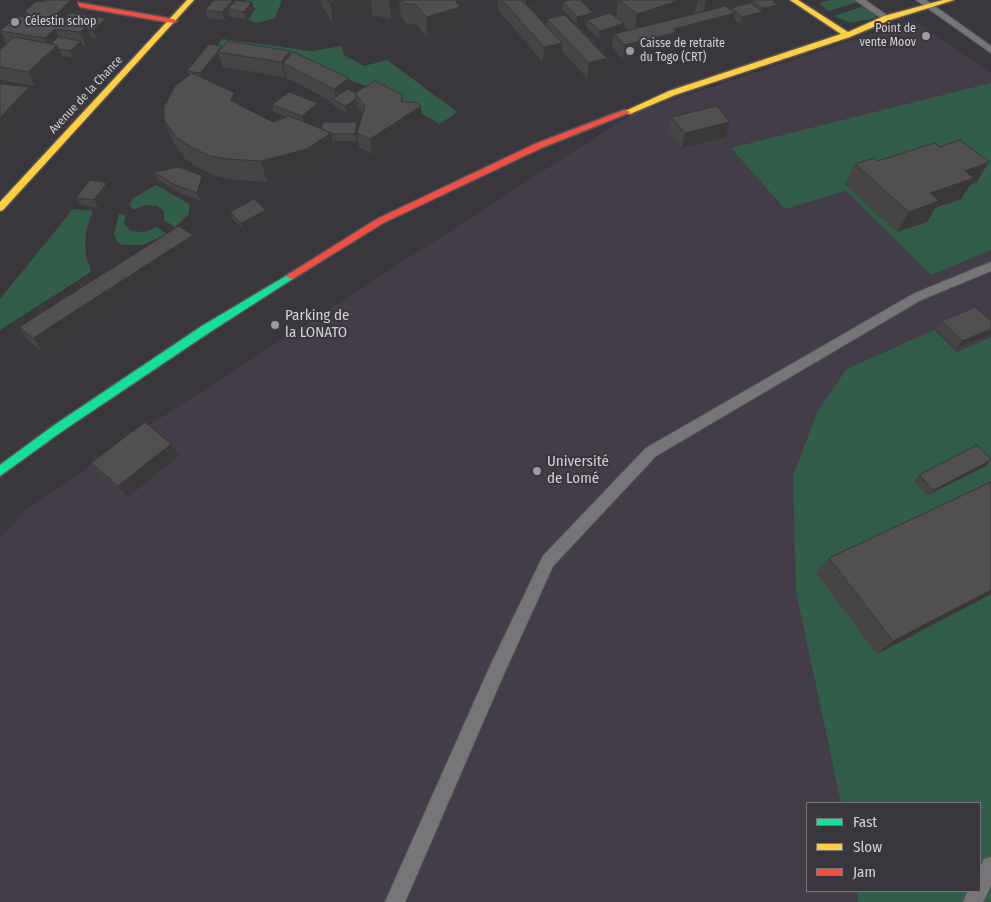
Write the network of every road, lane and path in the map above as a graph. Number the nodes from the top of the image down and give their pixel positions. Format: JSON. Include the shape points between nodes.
{"nodes":[{"id":1,"x":52,"y":0,"type":"edge"},
{"id":2,"x":191,"y":0,"type":"edge"},
{"id":3,"x":794,"y":0,"type":"edge"},
{"id":4,"x":860,"y":0,"type":"edge"},
{"id":5,"x":920,"y":0,"type":"edge"},
{"id":6,"x":951,"y":0,"type":"edge"},
{"id":7,"x":930,"y":7,"type":"junction"},
{"id":8,"x":886,"y":18,"type":"junction"},
{"id":9,"x":173,"y":21,"type":"junction"},
{"id":10,"x":847,"y":35,"type":"junction"},
{"id":11,"x":991,"y":50,"type":"edge"},
{"id":12,"x":0,"y":208,"type":"edge"},
{"id":13,"x":991,"y":266,"type":"edge"},
{"id":14,"x":0,"y":471,"type":"edge"},
{"id":15,"x":991,"y":866,"type":"edge"},
{"id":16,"x":981,"y":886,"type":"edge"},
{"id":17,"x":395,"y":902,"type":"edge"}],
"edges":[{"from":1,"to":9,"type":"street"},
{"from":2,"to":9,"type":"street","name":"Avenue de la Chance"},
{"from":3,"to":10,"type":"street"},
{"from":4,"to":8,"type":"lane"},
{"from":5,"to":7,"type":"lane"},
{"from":6,"to":7,"type":"street"},
{"from":7,"to":8,"type":"street"},
{"from":7,"to":11,"type":"lane"},
{"from":8,"to":10,"type":"street"},
{"from":9,"to":12,"type":"street","name":"Avenue de la Chance"},
{"from":10,"to":14,"type":"street","via":[[672,93],[538,146],[380,221],[206,329]]},
{"from":13,"to":17,"type":"lane","via":[[917,297],[651,452],[548,561]]},
{"from":15,"to":16,"type":"lane"}]}
